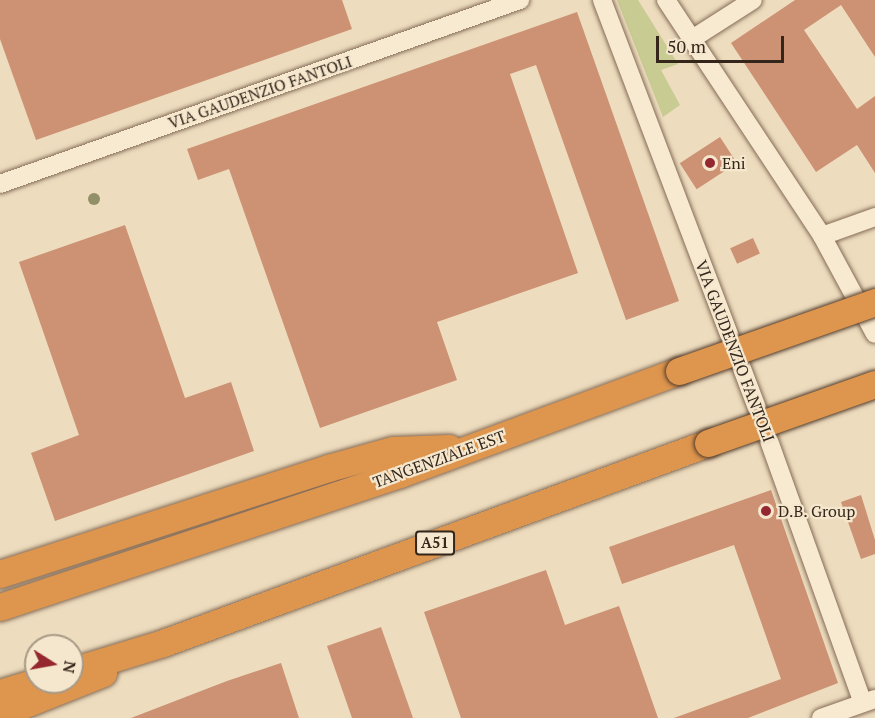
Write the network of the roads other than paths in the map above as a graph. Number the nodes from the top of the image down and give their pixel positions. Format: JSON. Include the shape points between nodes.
{"nodes":[{"id":1,"x":520,"y":0,"type":"edge"},
{"id":2,"x":602,"y":0,"type":"edge"},
{"id":3,"x":666,"y":0,"type":"edge"},
{"id":4,"x":753,"y":0,"type":"edge"},
{"id":5,"x":692,"y":39,"type":"junction"},
{"id":6,"x":0,"y":184,"type":"edge"},
{"id":7,"x":875,"y":217,"type":"edge"},
{"id":8,"x":822,"y":236,"type":"junction"},
{"id":9,"x":875,"y":302,"type":"edge"},
{"id":10,"x":875,"y":334,"type":"edge"},
{"id":11,"x":875,"y":384,"type":"edge"},
{"id":12,"x":474,"y":447,"type":"junction"},
{"id":13,"x":0,"y":574,"type":"edge"},
{"id":14,"x":0,"y":606,"type":"edge"},
{"id":15,"x":163,"y":643,"type":"junction"},
{"id":16,"x":84,"y":667,"type":"edge"},
{"id":17,"x":24,"y":686,"type":"edge"},
{"id":18,"x":0,"y":693,"type":"edge"},
{"id":19,"x":869,"y":701,"type":"edge"},
{"id":20,"x":0,"y":714,"type":"edge"},
{"id":21,"x":821,"y":718,"type":"edge"}],
"edges":[{"from":1,"to":6,"type":"street","name":"VIA GAUDENZIO FANTOLI"},
{"from":2,"to":19,"type":"street","name":"VIA GAUDENZIO FANTOLI"},
{"from":3,"to":5,"type":"street"},
{"from":4,"to":5,"type":"street"},
{"from":5,"to":8,"type":"street"},
{"from":7,"to":8,"type":"street"},
{"from":8,"to":10,"type":"street"},
{"from":9,"to":12,"type":"highway","name":"TANGENZIALE EST","bridge":true},
{"from":11,"to":15,"type":"highway","number":"A51","bridge":true},
{"from":12,"to":13,"type":"highway","via":[[393,450]]},
{"from":12,"to":14,"type":"highway","name":"TANGENZIALE EST"},
{"from":15,"to":16,"type":"highway","number":"A51"},
{"from":15,"to":20,"type":"highway","via":[[78,686]]},
{"from":17,"to":18,"type":"highway"},
{"from":19,"to":21,"type":"street"}]}
